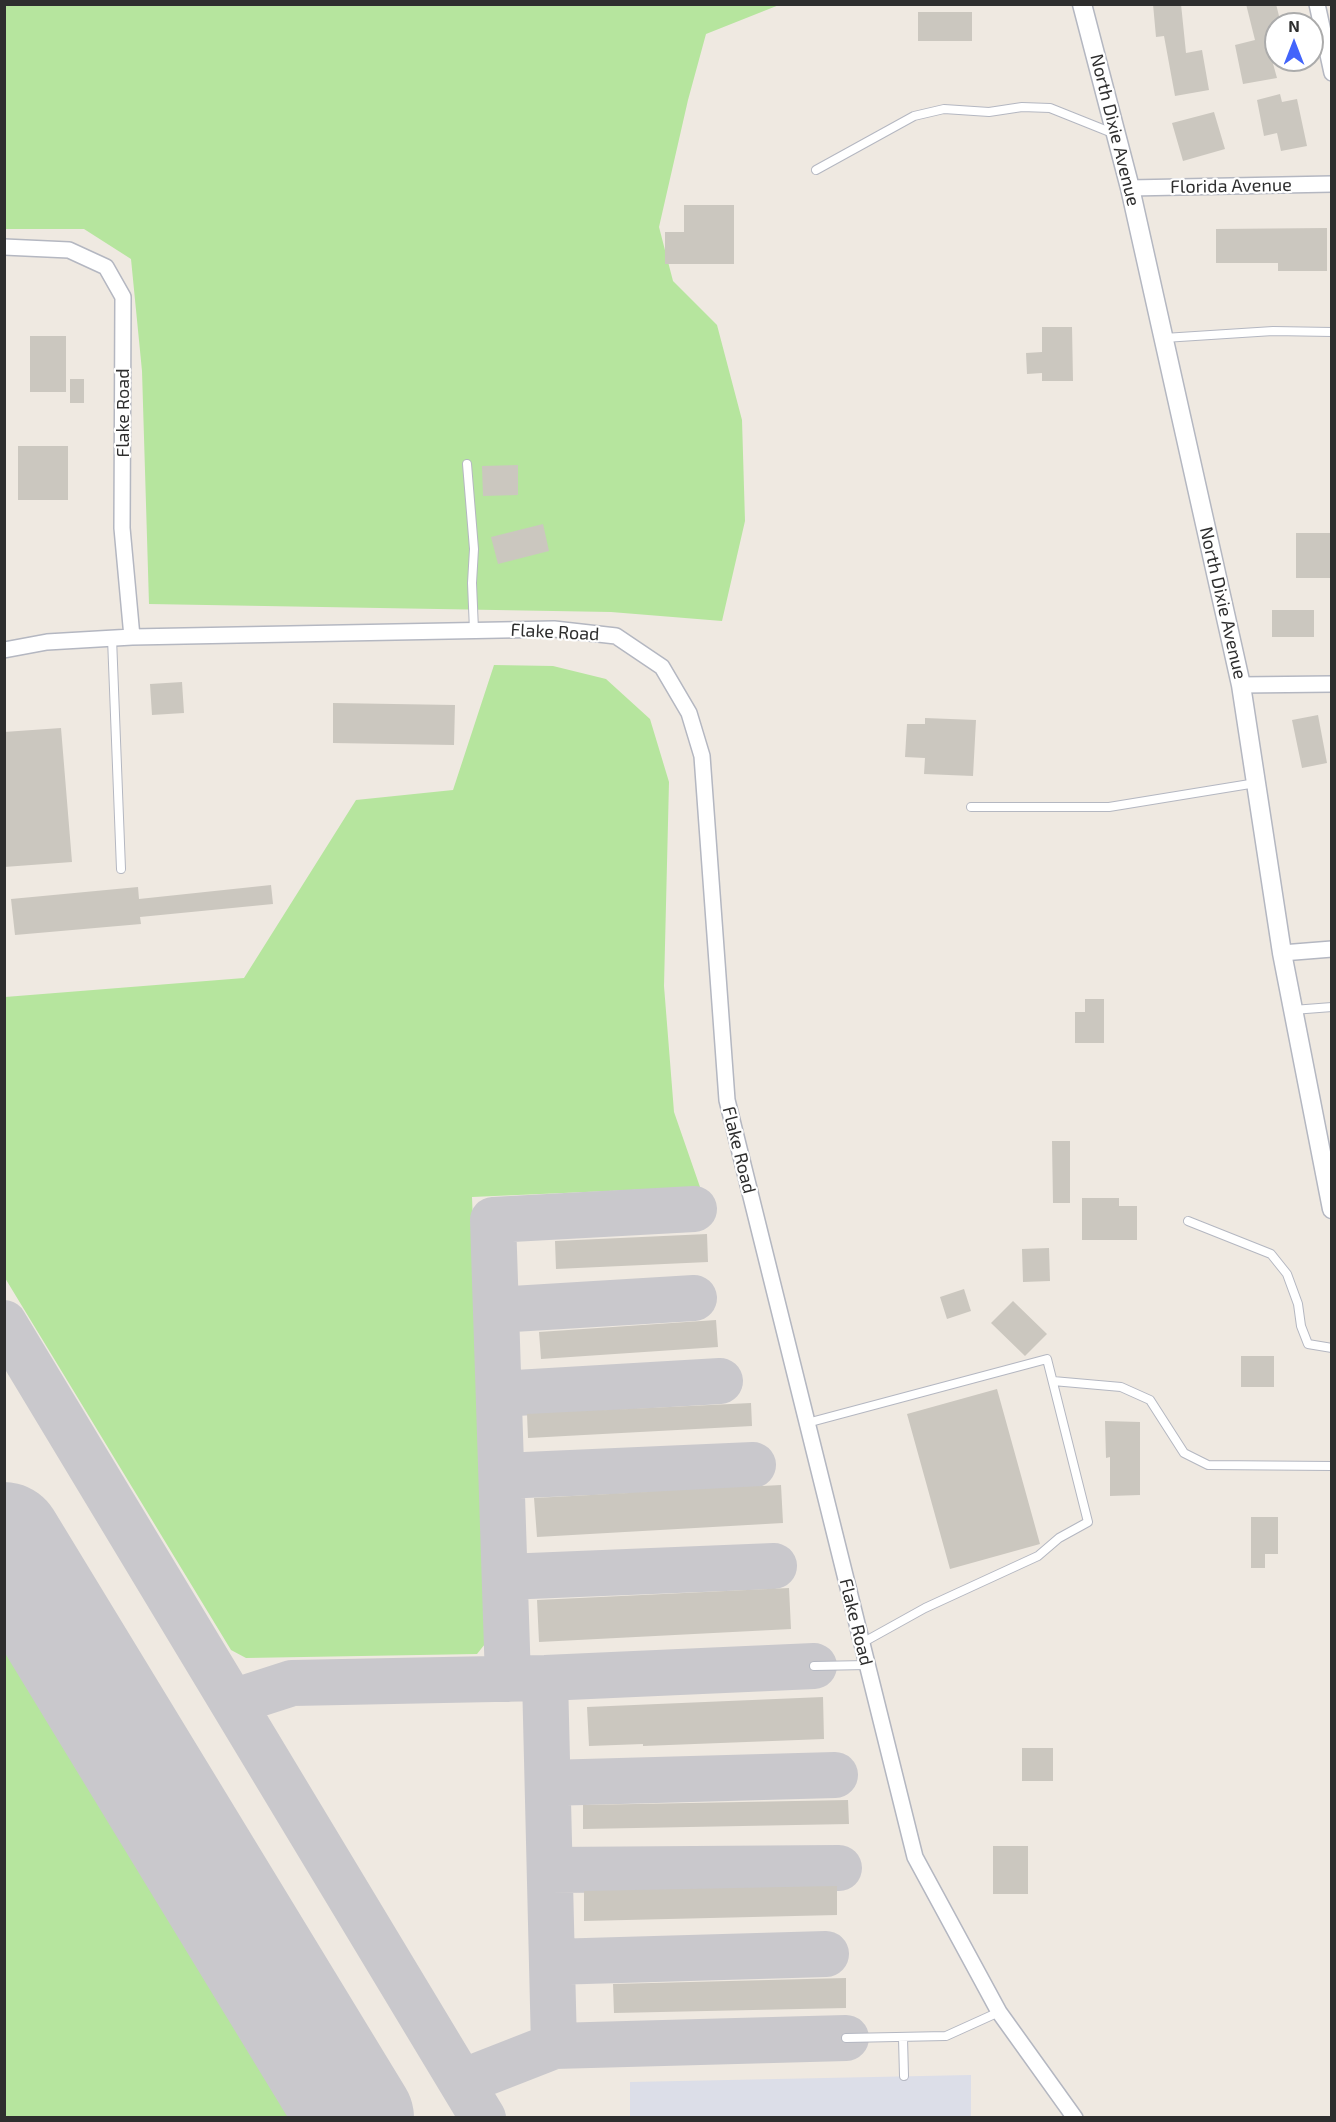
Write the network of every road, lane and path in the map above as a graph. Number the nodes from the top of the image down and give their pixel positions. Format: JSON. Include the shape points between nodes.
{"nodes":[{"id":1,"x":1082,"y":4,"type":"edge"},
{"id":2,"x":1317,"y":4,"type":"edge"},
{"id":3,"x":1332,"y":73,"type":"edge"},
{"id":4,"x":1116,"y":134,"type":"junction"},
{"id":5,"x":816,"y":170,"type":"dead end"},
{"id":6,"x":1332,"y":184,"type":"edge"},
{"id":7,"x":1130,"y":188,"type":"junction"},
{"id":8,"x":4,"y":247,"type":"edge"},
{"id":9,"x":1332,"y":332,"type":"edge"},
{"id":10,"x":1164,"y":338,"type":"junction"},
{"id":11,"x":467,"y":464,"type":"dead end"},
{"id":12,"x":474,"y":630,"type":"junction"},
{"id":13,"x":132,"y":637,"type":"junction"},
{"id":14,"x":112,"y":638,"type":"junction"},
{"id":15,"x":4,"y":650,"type":"edge"},
{"id":16,"x":1332,"y":684,"type":"edge"},
{"id":17,"x":1241,"y":685,"type":"junction"},
{"id":18,"x":1256,"y":783,"type":"junction"},
{"id":19,"x":971,"y":807,"type":"dead end"},
{"id":20,"x":121,"y":869,"type":"dead end"},
{"id":21,"x":1332,"y":949,"type":"edge"},
{"id":22,"x":1282,"y":953,"type":"junction"},
{"id":23,"x":1332,"y":1006,"type":"edge"},
{"id":24,"x":1293,"y":1010,"type":"junction"},
{"id":25,"x":1332,"y":1209,"type":"edge"},
{"id":26,"x":1188,"y":1221,"type":"dead end"},
{"id":27,"x":1332,"y":1348,"type":"edge"},
{"id":28,"x":1053,"y":1382,"type":"junction"},
{"id":29,"x":807,"y":1423,"type":"junction"},
{"id":30,"x":1332,"y":1466,"type":"edge"},
{"id":31,"x":862,"y":1643,"type":"junction"},
{"id":32,"x":867,"y":1665,"type":"junction"},
{"id":33,"x":814,"y":1666,"type":"dead end"},
{"id":34,"x":999,"y":2012,"type":"junction"},
{"id":35,"x":846,"y":2038,"type":"dead end"},
{"id":36,"x":903,"y":2038,"type":"junction"},
{"id":37,"x":904,"y":2076,"type":"dead end"},
{"id":38,"x":1075,"y":2118,"type":"edge"}],
"edges":[{"from":1,"to":4,"type":"street","name":"North Dixie Avenue"},
{"from":2,"to":3,"type":"street"},
{"from":4,"to":5,"type":"lane","via":[[1050,108],[989,112],[944,109],[914,116]]},
{"from":4,"to":7,"type":"street","name":"North Dixie Avenue"},
{"from":6,"to":7,"type":"street","name":"Florida Avenue"},
{"from":7,"to":10,"type":"street","name":"North Dixie Avenue"},
{"from":8,"to":13,"type":"street","name":"Flake Road","via":[[69,250],[106,267],[123,297],[122,528]]},
{"from":9,"to":10,"type":"lane","via":[[1273,331]]},
{"from":10,"to":17,"type":"street","name":"North Dixie Avenue"},
{"from":11,"to":12,"type":"lane","via":[[474,549]]},
{"from":12,"to":13,"type":"street","name":"Flake Road"},
{"from":12,"to":29,"type":"street","name":"Flake Road","via":[[554,628],[616,636],[662,667],[689,713],[702,756],[727,1100]]},
{"from":13,"to":14,"type":"street","name":"Flake Road"},
{"from":14,"to":15,"type":"street","name":"Flake Road","via":[[47,642]]},
{"from":14,"to":20,"type":"lane"},
{"from":16,"to":17,"type":"street"},
{"from":17,"to":18,"type":"street","name":"North Dixie Avenue"},
{"from":18,"to":19,"type":"lane","via":[[1109,807]]},
{"from":18,"to":22,"type":"street","name":"North Dixie Avenue"},
{"from":21,"to":22,"type":"street"},
{"from":22,"to":24,"type":"street","name":"North Dixie Avenue"},
{"from":23,"to":24,"type":"lane"},
{"from":24,"to":25,"type":"street","name":"North Dixie Avenue"},
{"from":26,"to":27,"type":"lane","via":[[1271,1254],[1287,1274],[1308,1344]]},
{"from":28,"to":29,"type":"lane","via":[[1047,1359]]},
{"from":28,"to":30,"type":"lane","via":[[1121,1387],[1150,1400],[1184,1453],[1208,1465]]},
{"from":28,"to":31,"type":"lane","via":[[1088,1522],[1059,1538],[1038,1556],[925,1608]]},
{"from":29,"to":31,"type":"street","name":"Flake Road"},
{"from":31,"to":32,"type":"street","name":"Flake Road"},
{"from":32,"to":33,"type":"lane"},
{"from":32,"to":34,"type":"street","name":"Flake Road","via":[[915,1857]]},
{"from":34,"to":36,"type":"lane","via":[[946,2036]]},
{"from":34,"to":38,"type":"street","name":"Flake Road"},
{"from":35,"to":36,"type":"lane"},
{"from":36,"to":37,"type":"lane"}]}
